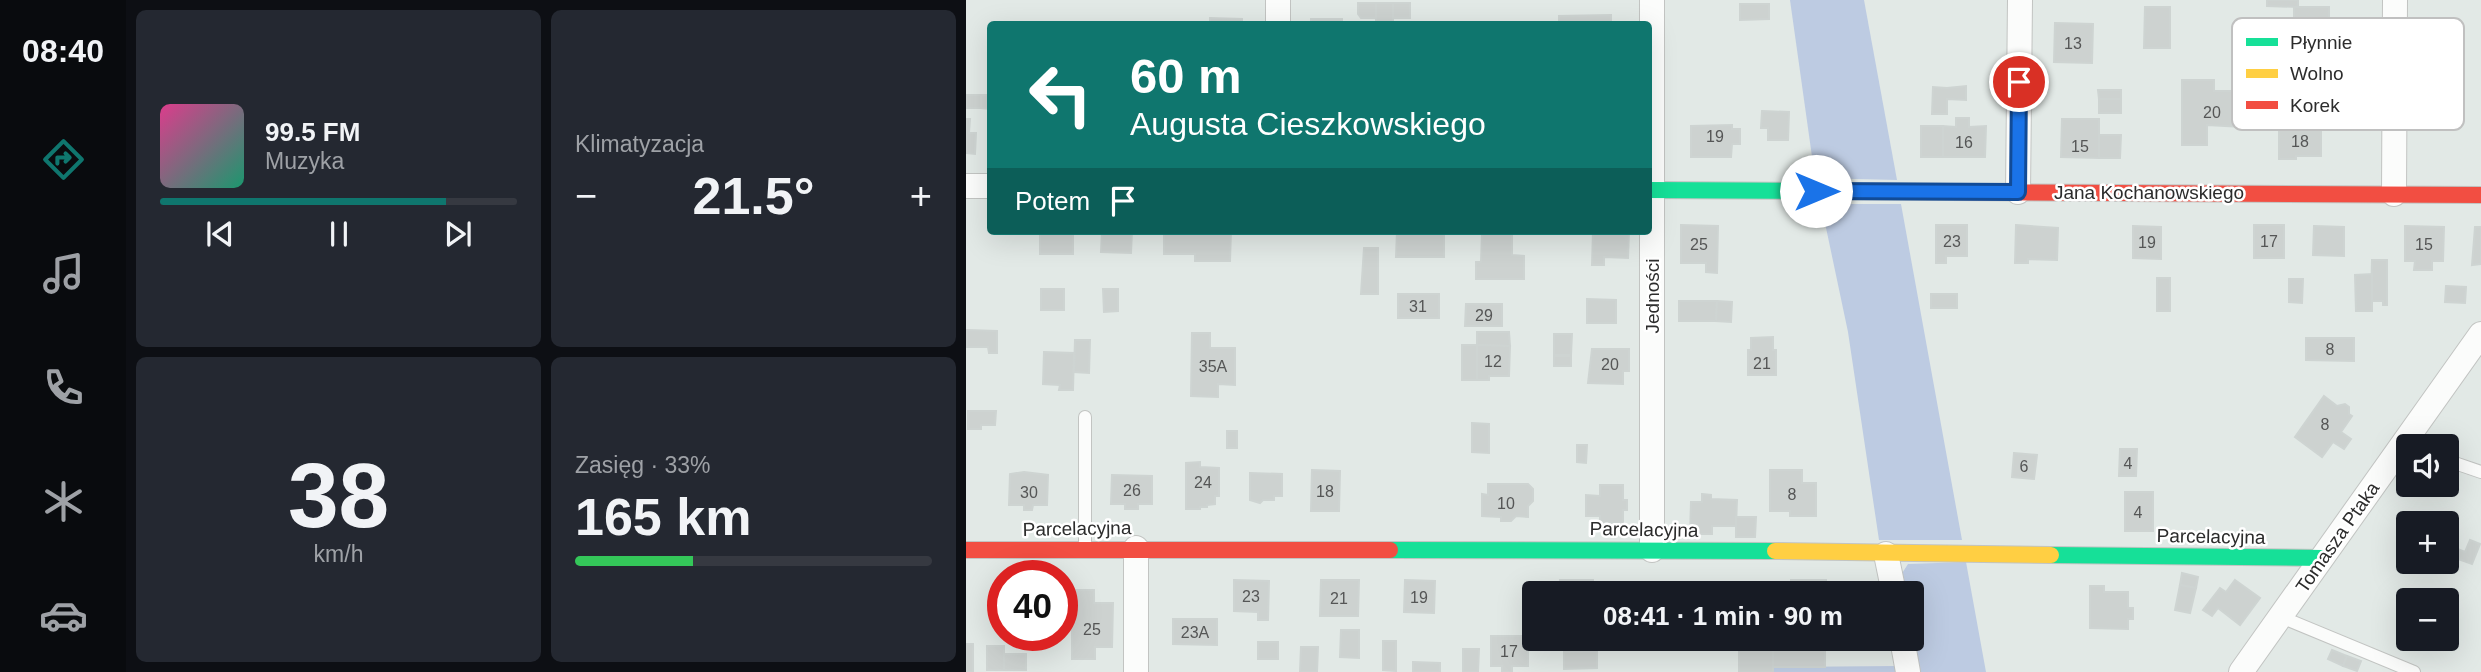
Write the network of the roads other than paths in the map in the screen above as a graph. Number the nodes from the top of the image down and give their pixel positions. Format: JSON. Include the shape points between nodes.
{"nodes":[{"id":1,"x":1278,"y":0,"type":"edge"},
{"id":2,"x":1652,"y":0,"type":"edge"},
{"id":3,"x":2020,"y":0,"type":"edge"},
{"id":4,"x":2395,"y":0,"type":"edge"},
{"id":5,"x":2395,"y":18,"type":"edge"},
{"id":6,"x":1278,"y":21,"type":"edge"},
{"id":7,"x":1652,"y":21,"type":"edge"},
{"id":8,"x":2394,"y":130,"type":"edge"},
{"id":9,"x":966,"y":186,"type":"edge"},
{"id":10,"x":987,"y":187,"type":"edge"},
{"id":11,"x":1652,"y":190,"type":"edge"},
{"id":12,"x":2018,"y":192,"type":"junction"},
{"id":13,"x":2394,"y":194,"type":"junction"},
{"id":14,"x":2481,"y":195,"type":"edge"},
{"id":15,"x":1650,"y":235,"type":"edge"},
{"id":16,"x":2481,"y":334,"type":"edge"},
{"id":17,"x":1086,"y":417,"type":"dead end"},
{"id":18,"x":2413,"y":434,"type":"edge"},
{"id":19,"x":2396,"y":458,"type":"edge"},
{"id":20,"x":2459,"y":464,"type":"edge"},
{"id":21,"x":2481,"y":472,"type":"edge"},
{"id":22,"x":1136,"y":548,"type":"junction"},
{"id":23,"x":1085,"y":549,"type":"junction"},
{"id":24,"x":966,"y":550,"type":"edge"},
{"id":25,"x":1652,"y":550,"type":"junction"},
{"id":26,"x":1886,"y":554,"type":"junction"},
{"id":27,"x":2322,"y":558,"type":"junction"},
{"id":28,"x":1892,"y":581,"type":"edge"},
{"id":29,"x":2281,"y":617,"type":"junction"},
{"id":30,"x":1904,"y":651,"type":"edge"},
{"id":31,"x":1136,"y":672,"type":"edge"},
{"id":32,"x":1908,"y":672,"type":"edge"},
{"id":33,"x":2241,"y":672,"type":"edge"},
{"id":34,"x":2414,"y":672,"type":"edge"}],
"edges":[{"from":1,"to":6,"type":"street"},
{"from":2,"to":7,"type":"street","name":"Jedności"},
{"from":3,"to":12,"type":"street"},
{"from":4,"to":5,"type":"street"},
{"from":8,"to":13,"type":"street"},
{"from":9,"to":10,"type":"street"},
{"from":11,"to":12,"type":"street","name":"Jana Kochanowskiego"},
{"from":12,"to":13,"type":"street","name":"Jana Kochanowskiego"},
{"from":13,"to":14,"type":"street","name":"Jana Kochanowskiego"},
{"from":15,"to":25,"type":"street","name":"Jedności"},
{"from":16,"to":18,"type":"street","name":"Tomasza Ptaka"},
{"from":17,"to":23,"type":"lane"},
{"from":19,"to":27,"type":"street","name":"Tomasza Ptaka"},
{"from":20,"to":21,"type":"lane"},
{"from":22,"to":23,"type":"street","name":"Parcelacyjna"},
{"from":22,"to":25,"type":"street","name":"Parcelacyjna"},
{"from":22,"to":31,"type":"street"},
{"from":23,"to":24,"type":"street","name":"Parcelacyjna"},
{"from":25,"to":26,"type":"street","name":"Parcelacyjna"},
{"from":26,"to":27,"type":"street","name":"Parcelacyjna"},
{"from":26,"to":28,"type":"street"},
{"from":27,"to":29,"type":"street","name":"Tomasza Ptaka"},
{"from":29,"to":33,"type":"street","name":"Tomasza Ptaka"},
{"from":29,"to":34,"type":"lane"},
{"from":30,"to":32,"type":"street"}]}
